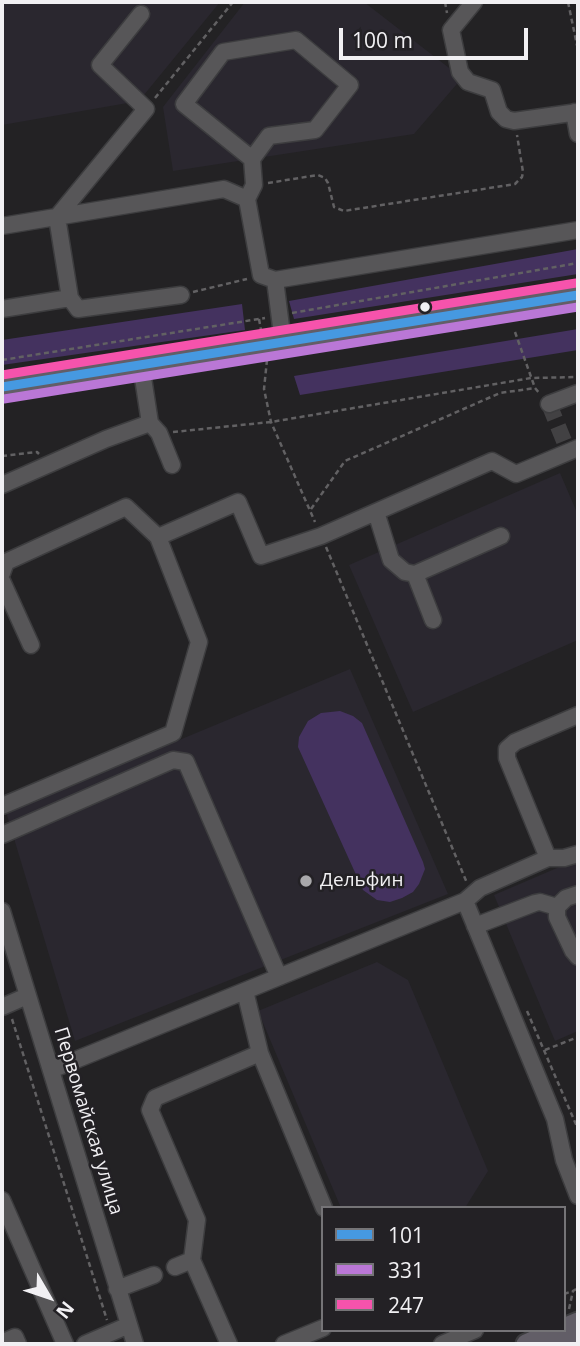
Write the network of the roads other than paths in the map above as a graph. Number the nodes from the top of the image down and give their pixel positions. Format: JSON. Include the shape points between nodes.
{"nodes":[{"id":1,"x":474,"y":2,"type":"edge"},
{"id":2,"x":141,"y":14,"type":"dead end"},
{"id":3,"x":576,"y":112,"type":"edge"},
{"id":4,"x":578,"y":135,"type":"edge"},
{"id":5,"x":252,"y":159,"type":"junction"},
{"id":6,"x":251,"y":192,"type":"junction"},
{"id":7,"x":57,"y":217,"type":"junction"},
{"id":8,"x":2,"y":226,"type":"edge"},
{"id":9,"x":578,"y":230,"type":"edge"},
{"id":10,"x":268,"y":277,"type":"junction"},
{"id":11,"x":181,"y":295,"type":"road end"},
{"id":12,"x":578,"y":295,"type":"edge"},
{"id":13,"x":70,"y":298,"type":"junction"},
{"id":14,"x":2,"y":309,"type":"edge"},
{"id":15,"x":273,"y":344,"type":"junction"},
{"id":16,"x":141,"y":365,"type":"junction"},
{"id":17,"x":2,"y":387,"type":"edge"},
{"id":18,"x":578,"y":393,"type":"edge"},
{"id":19,"x":549,"y":404,"type":"road end"},
{"id":20,"x":155,"y":428,"type":"junction"},
{"id":21,"x":578,"y":448,"type":"edge"},
{"id":22,"x":172,"y":465,"type":"dead end"},
{"id":23,"x":2,"y":485,"type":"edge"},
{"id":24,"x":376,"y":512,"type":"junction"},
{"id":25,"x":501,"y":536,"type":"dead end"},
{"id":26,"x":158,"y":537,"type":"junction"},
{"id":27,"x":2,"y":573,"type":"edge"},
{"id":28,"x":415,"y":574,"type":"junction"},
{"id":29,"x":2,"y":581,"type":"edge"},
{"id":30,"x":433,"y":620,"type":"dead end"},
{"id":31,"x":31,"y":645,"type":"dead end"},
{"id":32,"x":578,"y":715,"type":"edge"},
{"id":33,"x":2,"y":806,"type":"edge"},
{"id":34,"x":2,"y":835,"type":"edge"},
{"id":35,"x":578,"y":854,"type":"edge"},
{"id":36,"x":548,"y":858,"type":"junction"},
{"id":37,"x":578,"y":894,"type":"edge"},
{"id":38,"x":468,"y":898,"type":"junction"},
{"id":39,"x":556,"y":907,"type":"junction"},
{"id":40,"x":2,"y":911,"type":"edge"},
{"id":41,"x":475,"y":926,"type":"junction"},
{"id":42,"x":578,"y":957,"type":"edge"},
{"id":43,"x":279,"y":977,"type":"junction"},
{"id":44,"x":245,"y":991,"type":"junction"},
{"id":45,"x":27,"y":996,"type":"junction"},
{"id":46,"x":4,"y":1005,"type":"edge"},
{"id":47,"x":260,"y":1053,"type":"junction"},
{"id":48,"x":51,"y":1070,"type":"junction"},
{"id":49,"x":578,"y":1196,"type":"edge"},
{"id":50,"x":2,"y":1200,"type":"edge"},
{"id":51,"x":323,"y":1206,"type":"edge"},
{"id":52,"x":192,"y":1260,"type":"junction"},
{"id":53,"x":175,"y":1266,"type":"dead end"},
{"id":54,"x":154,"y":1275,"type":"dead end"},
{"id":55,"x":117,"y":1289,"type":"junction"},
{"id":56,"x":129,"y":1325,"type":"junction"},
{"id":57,"x":321,"y":1329,"type":"edge"},
{"id":58,"x":469,"y":1332,"type":"edge"},
{"id":59,"x":551,"y":1332,"type":"edge"},
{"id":60,"x":578,"y":1337,"type":"edge"},
{"id":61,"x":444,"y":1340,"type":"edge"},
{"id":62,"x":2,"y":1343,"type":"edge"},
{"id":63,"x":18,"y":1344,"type":"edge"},
{"id":64,"x":65,"y":1344,"type":"edge"},
{"id":65,"x":85,"y":1344,"type":"edge"},
{"id":66,"x":135,"y":1344,"type":"edge"},
{"id":67,"x":229,"y":1344,"type":"edge"},
{"id":68,"x":285,"y":1344,"type":"edge"},
{"id":69,"x":526,"y":1344,"type":"edge"},
{"id":70,"x":560,"y":1344,"type":"edge"}],
"edges":[{"from":1,"to":3,"type":"street","via":[[451,30],[460,72],[468,82],[492,90],[506,119]]},
{"from":2,"to":7,"type":"street","via":[[100,65],[146,108]]},
{"from":3,"to":4,"type":"street"},
{"from":5,"to":5,"type":"street","via":[[184,104],[223,52],[296,40],[350,85],[316,130],[269,136]]},
{"from":5,"to":6,"type":"street"},
{"from":6,"to":7,"type":"street","via":[[224,188]]},
{"from":6,"to":10,"type":"street"},
{"from":7,"to":8,"type":"street"},
{"from":7,"to":13,"type":"street"},
{"from":9,"to":10,"type":"street"},
{"from":10,"to":15,"type":"street"},
{"from":11,"to":13,"type":"street","via":[[78,309]]},
{"from":12,"to":15,"type":"main road"},
{"from":13,"to":14,"type":"street"},
{"from":15,"to":16,"type":"main road"},
{"from":16,"to":17,"type":"main road"},
{"from":16,"to":20,"type":"street"},
{"from":18,"to":19,"type":"street"},
{"from":20,"to":22,"type":"street"},
{"from":20,"to":23,"type":"street","via":[[106,439]]},
{"from":21,"to":24,"type":"street","via":[[516,474],[492,461]]},
{"from":24,"to":26,"type":"street","via":[[261,556],[238,502]]},
{"from":24,"to":28,"type":"street","via":[[391,561]]},
{"from":25,"to":28,"type":"street"},
{"from":26,"to":27,"type":"street","via":[[126,507],[6,562]]},
{"from":26,"to":33,"type":"street","via":[[199,642],[173,733]]},
{"from":28,"to":30,"type":"street"},
{"from":29,"to":31,"type":"street"},
{"from":32,"to":36,"type":"street","via":[[507,749]]},
{"from":34,"to":43,"type":"street","via":[[173,760],[186,762]]},
{"from":35,"to":36,"type":"street"},
{"from":36,"to":38,"type":"street","via":[[480,888]]},
{"from":37,"to":39,"type":"street"},
{"from":38,"to":41,"type":"street"},
{"from":38,"to":43,"type":"street"},
{"from":39,"to":41,"type":"street","via":[[535,903]]},
{"from":39,"to":42,"type":"street"},
{"from":40,"to":45,"type":"street","name":"Первомайская улица"},
{"from":41,"to":49,"type":"street","via":[[555,1119]]},
{"from":43,"to":44,"type":"street"},
{"from":44,"to":47,"type":"street"},
{"from":44,"to":48,"type":"street"},
{"from":45,"to":46,"type":"street"},
{"from":45,"to":48,"type":"street","name":"Первомайская улица"},
{"from":47,"to":51,"type":"street"},
{"from":47,"to":52,"type":"street","via":[[155,1098],[150,1110],[197,1220]]},
{"from":48,"to":55,"type":"street","name":"Первомайская улица"},
{"from":50,"to":64,"type":"street"},
{"from":52,"to":53,"type":"street"},
{"from":52,"to":67,"type":"street"},
{"from":54,"to":55,"type":"street"},
{"from":55,"to":56,"type":"street","name":"Первомайская улица"},
{"from":56,"to":65,"type":"street"},
{"from":56,"to":66,"type":"street","name":"Первомайская улица"},
{"from":57,"to":68,"type":"street"},
{"from":58,"to":61,"type":"street"},
{"from":59,"to":69,"type":"main road"},
{"from":60,"to":70,"type":"main road"},
{"from":62,"to":63,"type":"street","via":[[15,1337]]}]}
